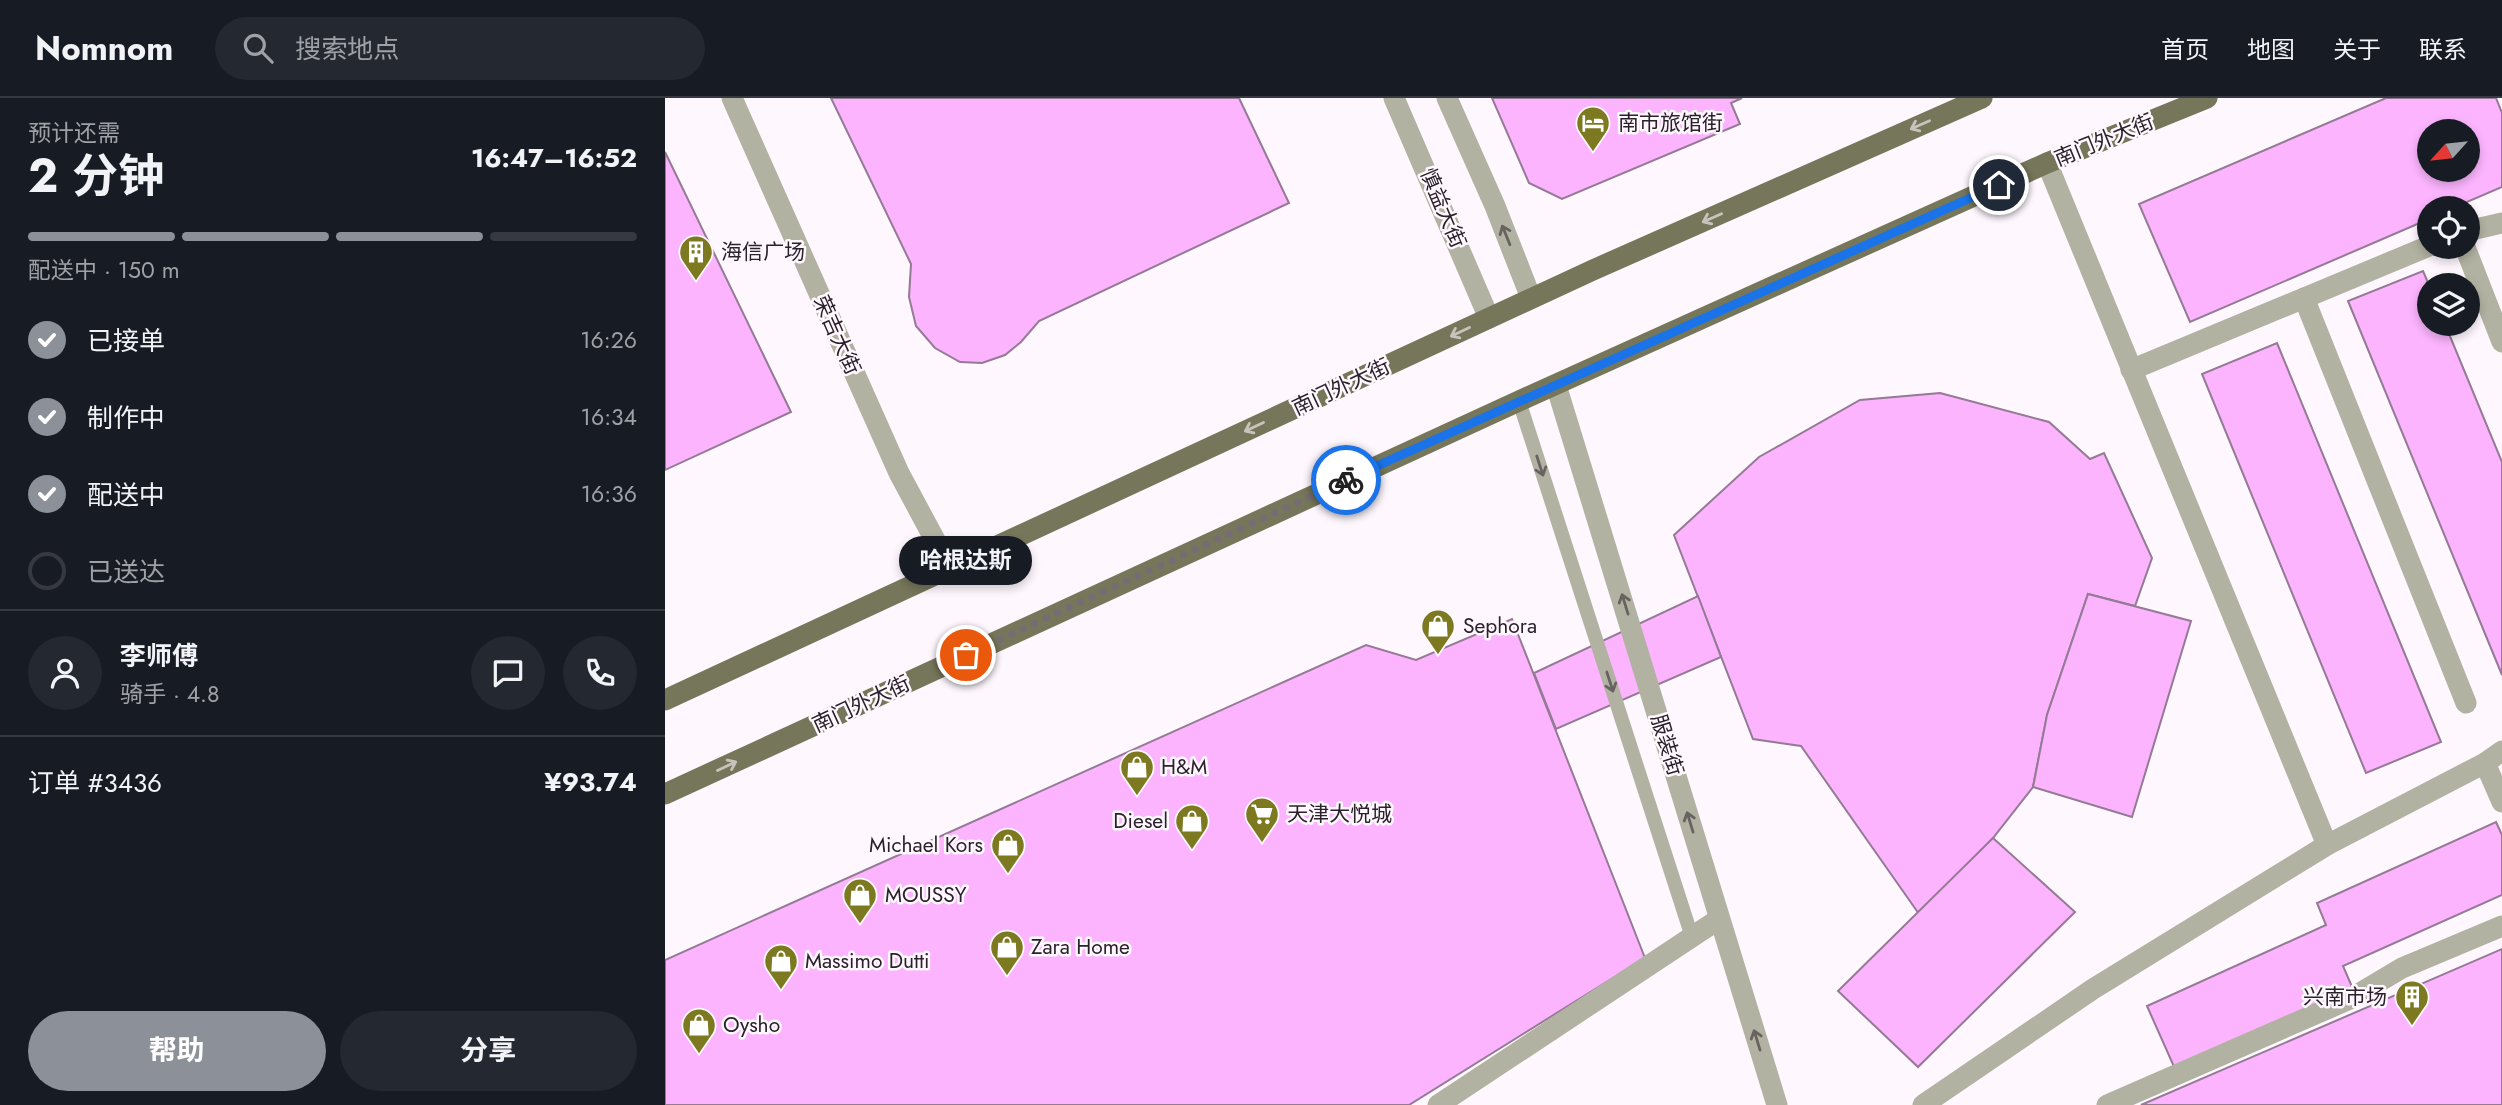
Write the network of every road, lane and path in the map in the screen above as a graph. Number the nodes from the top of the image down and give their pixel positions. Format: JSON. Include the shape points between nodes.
{"nodes":[{"id":1,"x":731,"y":98,"type":"edge"},
{"id":2,"x":1394,"y":98,"type":"edge"},
{"id":3,"x":1447,"y":98,"type":"edge"},
{"id":4,"x":1982,"y":98,"type":"edge"},
{"id":5,"x":2207,"y":98,"type":"edge"},
{"id":6,"x":2047,"y":163,"type":"junction"},
{"id":7,"x":2502,"y":223,"type":"edge"},
{"id":8,"x":2480,"y":228,"type":"edge"},
{"id":9,"x":2417,"y":251,"type":"edge"},
{"id":10,"x":2470,"y":259,"type":"edge"},
{"id":11,"x":1531,"y":298,"type":"junction"},
{"id":12,"x":2304,"y":298,"type":"junction"},
{"id":13,"x":1489,"y":318,"type":"junction"},
{"id":14,"x":2502,"y":342,"type":"edge"},
{"id":15,"x":2131,"y":370,"type":"junction"},
{"id":16,"x":1556,"y":385,"type":"junction"},
{"id":17,"x":1519,"y":401,"type":"junction"},
{"id":18,"x":950,"y":568,"type":"junction"},
{"id":19,"x":665,"y":700,"type":"edge"},
{"id":20,"x":2466,"y":703,"type":"dead end"},
{"id":21,"x":2494,"y":757,"type":"edge"},
{"id":22,"x":665,"y":794,"type":"edge"},
{"id":23,"x":2502,"y":802,"type":"edge"},
{"id":24,"x":2326,"y":845,"type":"junction"},
{"id":25,"x":1719,"y":919,"type":"junction"},
{"id":26,"x":2502,"y":926,"type":"edge"},
{"id":27,"x":1692,"y":937,"type":"junction"},
{"id":28,"x":1439,"y":1105,"type":"edge"},
{"id":29,"x":1777,"y":1105,"type":"edge"},
{"id":30,"x":1923,"y":1105,"type":"edge"},
{"id":31,"x":2107,"y":1105,"type":"edge"}],
"edges":[{"from":1,"to":18,"type":"street","name":"荣吉大街","via":[[899,473]]},
{"from":2,"to":13,"type":"street","name":"慎益大街"},
{"from":11,"to":3,"type":"street","one_way":true},
{"from":4,"to":11,"type":"main road","name":"南门外大街","one_way":true},
{"from":5,"to":6,"type":"main road","name":"南门外大街"},
{"from":6,"to":15,"type":"street"},
{"from":6,"to":16,"type":"main road","name":"南门外大街"},
{"from":7,"to":8,"type":"street"},
{"from":9,"to":12,"type":"street"},
{"from":10,"to":14,"type":"street"},
{"from":11,"to":13,"type":"main road","name":"南门外大街"},
{"from":12,"to":15,"type":"street"},
{"from":12,"to":20,"type":"street"},
{"from":13,"to":18,"type":"main road","name":"南门外大街","one_way":true},
{"from":15,"to":24,"type":"street"},
{"from":16,"to":17,"type":"main road","name":"南门外大街"},
{"from":25,"to":16,"type":"street","name":"服装街","one_way":true},
{"from":22,"to":17,"type":"main road","name":"南门外大街","one_way":true},
{"from":17,"to":27,"type":"lane","one_way":true},
{"from":18,"to":19,"type":"main road","name":"南门外大街"},
{"from":21,"to":23,"type":"street"},
{"from":21,"to":24,"type":"street"},
{"from":24,"to":30,"type":"street","via":[[2093,989]]},
{"from":25,"to":27,"type":"street"},
{"from":29,"to":25,"type":"street","name":"服装街","one_way":true},
{"from":26,"to":31,"type":"street","via":[[2402,968],[2350,999]]},
{"from":27,"to":28,"type":"street"}]}
